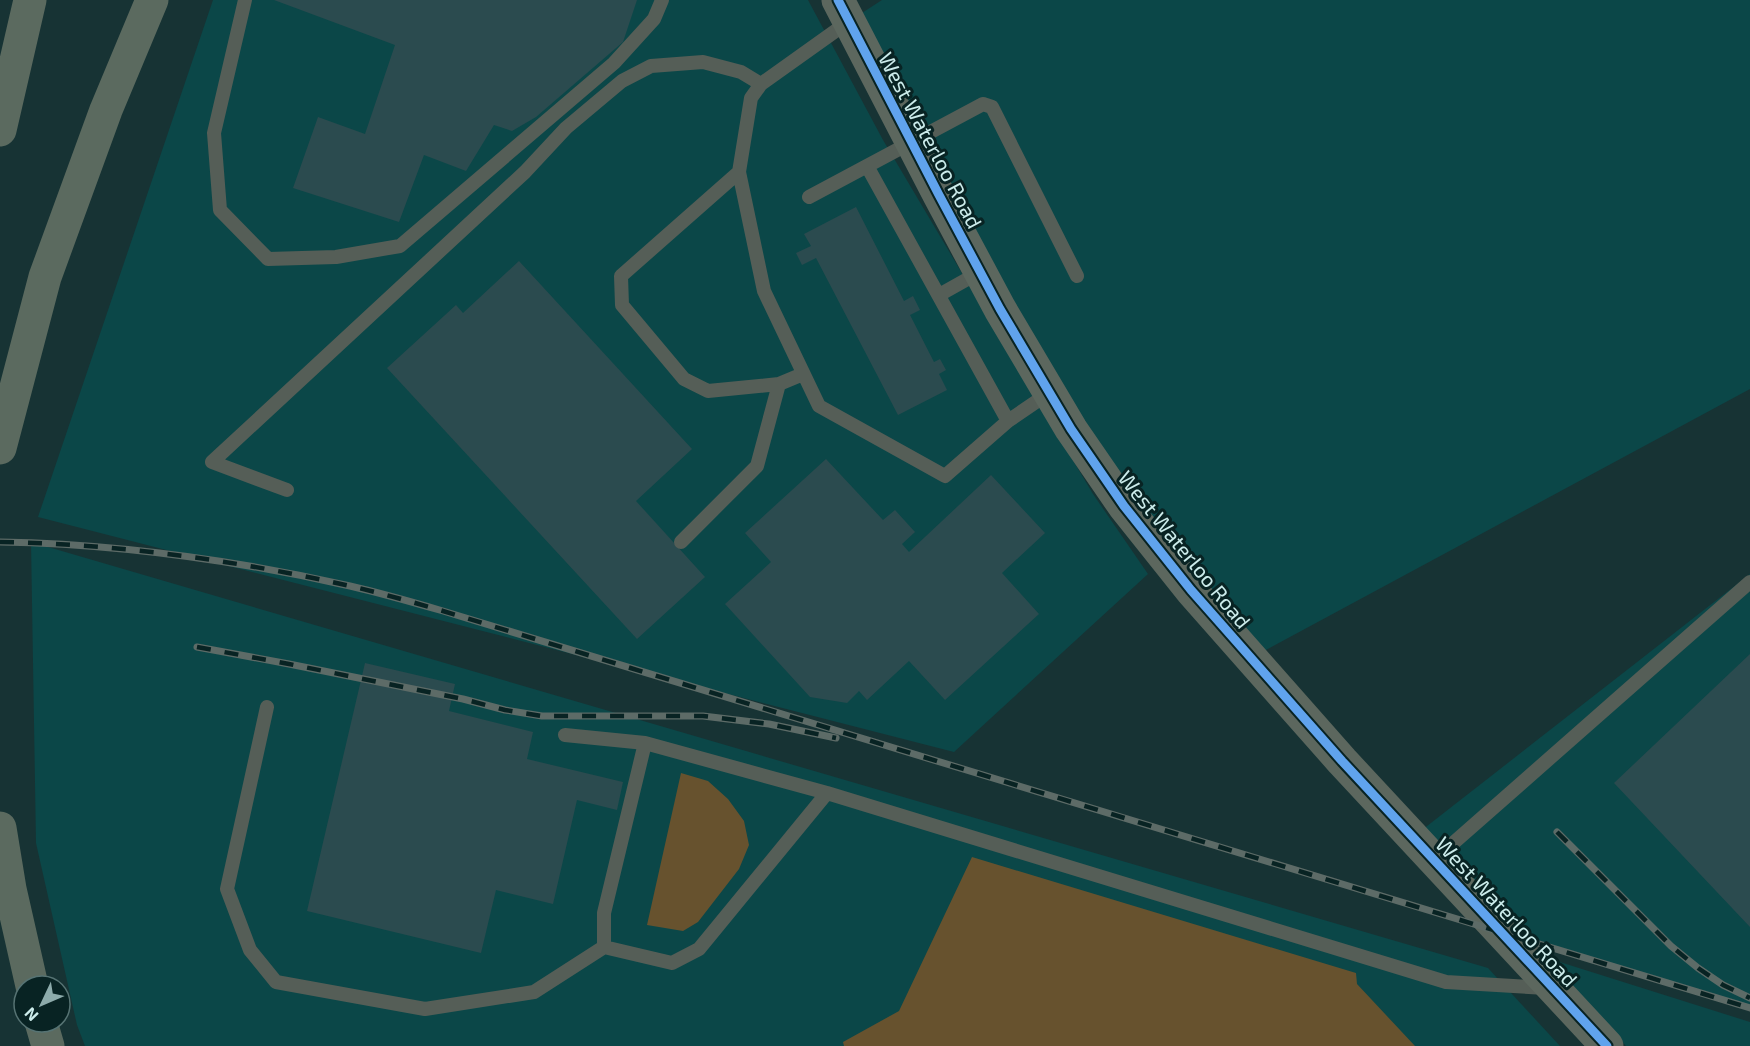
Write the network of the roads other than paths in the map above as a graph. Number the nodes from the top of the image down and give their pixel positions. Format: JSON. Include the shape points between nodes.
{"nodes":[{"id":1,"x":30,"y":0,"type":"edge"},
{"id":2,"x":152,"y":0,"type":"edge"},
{"id":3,"x":245,"y":0,"type":"edge"},
{"id":4,"x":662,"y":0,"type":"edge"},
{"id":5,"x":843,"y":11,"type":"edge"},
{"id":6,"x":761,"y":84,"type":"junction"},
{"id":7,"x":0,"y":130,"type":"edge"},
{"id":8,"x":911,"y":142,"type":"junction"},
{"id":9,"x":867,"y":166,"type":"junction"},
{"id":10,"x":739,"y":172,"type":"junction"},
{"id":11,"x":809,"y":197,"type":"dead end"},
{"id":12,"x":980,"y":272,"type":"junction"},
{"id":13,"x":1077,"y":276,"type":"dead end"},
{"id":14,"x":939,"y":295,"type":"junction"},
{"id":15,"x":803,"y":374,"type":"junction"},
{"id":16,"x":780,"y":384,"type":"junction"},
{"id":17,"x":1049,"y":393,"type":"junction"},
{"id":18,"x":1008,"y":421,"type":"junction"},
{"id":19,"x":1,"y":447,"type":"edge"},
{"id":20,"x":287,"y":490,"type":"dead end"},
{"id":21,"x":681,"y":542,"type":"dead end"},
{"id":22,"x":1750,"y":582,"type":"edge"},
{"id":23,"x":267,"y":707,"type":"dead end"},
{"id":24,"x":565,"y":735,"type":"dead end"},
{"id":25,"x":645,"y":743,"type":"junction"},
{"id":26,"x":827,"y":793,"type":"junction"},
{"id":27,"x":0,"y":828,"type":"edge"},
{"id":28,"x":1434,"y":860,"type":"junction"},
{"id":29,"x":604,"y":947,"type":"junction"},
{"id":30,"x":29,"y":974,"type":"edge"},
{"id":31,"x":1554,"y":988,"type":"junction"},
{"id":32,"x":1607,"y":1046,"type":"edge"}],
"edges":[{"from":1,"to":7,"type":"highway"},
{"from":2,"to":19,"type":"highway","via":[[106,110],[45,277]]},
{"from":3,"to":4,"type":"lane","via":[[214,133],[220,210],[267,259],[336,257],[400,246],[614,63],[654,19]]},
{"from":5,"to":6,"type":"lane"},
{"from":5,"to":8,"type":"main road","name":"West Waterloo Road"},
{"from":6,"to":10,"type":"lane","via":[[751,98]]},
{"from":6,"to":20,"type":"lane","via":[[741,72],[703,62],[651,66],[622,81],[566,128],[525,172],[212,462]]},
{"from":8,"to":9,"type":"lane"},
{"from":8,"to":12,"type":"main road","name":"West Waterloo Road"},
{"from":8,"to":13,"type":"lane","via":[[983,104],[992,107]]},
{"from":9,"to":11,"type":"lane"},
{"from":9,"to":14,"type":"lane"},
{"from":10,"to":15,"type":"lane","via":[[764,291]]},
{"from":10,"to":16,"type":"lane","via":[[621,276],[622,305],[684,379],[708,391]]},
{"from":12,"to":14,"type":"lane"},
{"from":12,"to":17,"type":"main road","name":"West Waterloo Road"},
{"from":14,"to":18,"type":"lane"},
{"from":15,"to":16,"type":"lane"},
{"from":15,"to":18,"type":"lane","via":[[819,406],[945,476]]},
{"from":16,"to":21,"type":"lane","via":[[757,466]]},
{"from":17,"to":18,"type":"lane"},
{"from":17,"to":28,"type":"main road","name":"West Waterloo Road","via":[[1124,506],[1191,590]]},
{"from":22,"to":28,"type":"lane"},
{"from":23,"to":29,"type":"lane","via":[[227,889],[250,950],[276,982],[424,1009],[534,992]]},
{"from":24,"to":25,"type":"lane"},
{"from":25,"to":26,"type":"lane"},
{"from":25,"to":29,"type":"lane","via":[[604,913]]},
{"from":26,"to":29,"type":"lane","via":[[699,949],[672,963]]},
{"from":26,"to":31,"type":"lane","via":[[1446,981]]},
{"from":27,"to":30,"type":"highway"},
{"from":28,"to":31,"type":"main road","name":"West Waterloo Road"},
{"from":31,"to":32,"type":"main road","name":"West Waterloo Road"}]}
